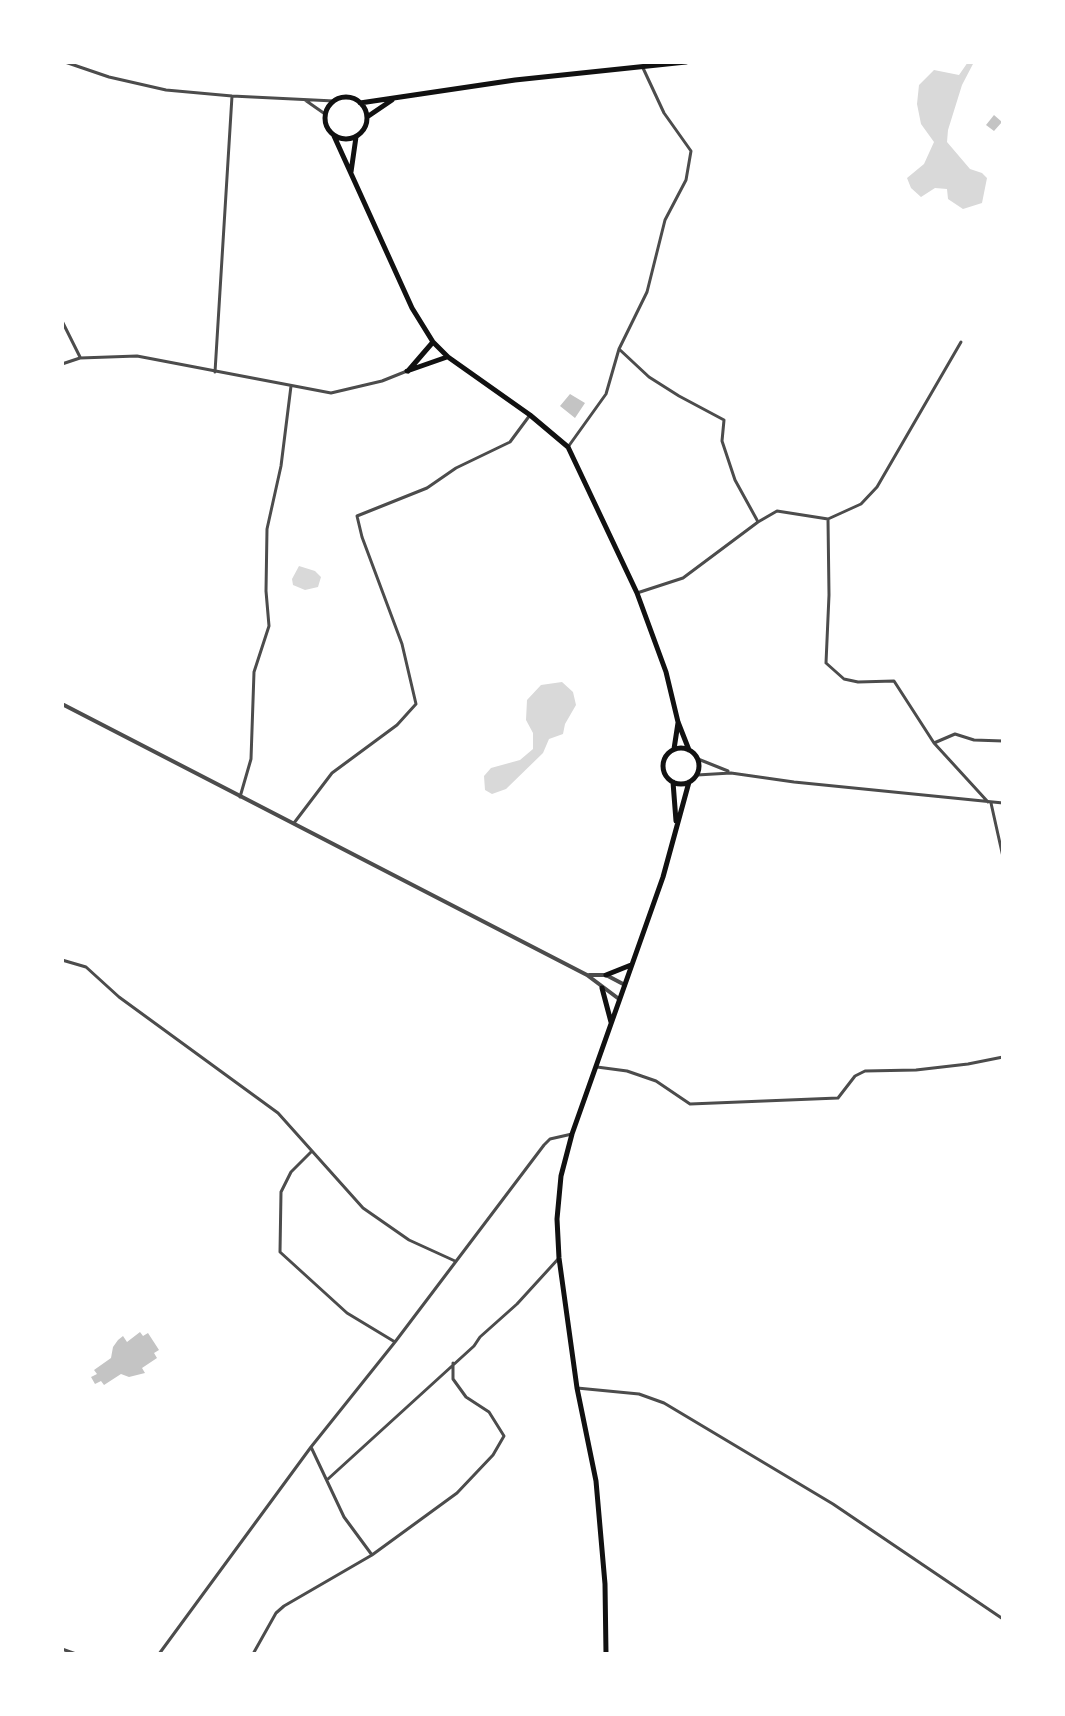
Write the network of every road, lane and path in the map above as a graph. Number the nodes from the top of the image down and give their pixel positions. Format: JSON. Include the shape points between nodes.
{"nodes":[{"id":1,"x":65,"y":62,"type":"edge"},
{"id":2,"x":686,"y":62,"type":"edge"},
{"id":3,"x":642,"y":65,"type":"junction"},
{"id":4,"x":232,"y":96,"type":"junction"},
{"id":5,"x":305,"y":100,"type":"junction"},
{"id":6,"x":393,"y":100,"type":"junction"},
{"id":7,"x":334,"y":101,"type":"junction"},
{"id":8,"x":360,"y":103,"type":"junction"},
{"id":9,"x":325,"y":114,"type":"junction"},
{"id":10,"x":367,"y":118,"type":"junction"},
{"id":11,"x":334,"y":136,"type":"junction"},
{"id":12,"x":356,"y":137,"type":"junction"},
{"id":13,"x":351,"y":173,"type":"junction"},
{"id":14,"x":62,"y":321,"type":"edge"},
{"id":15,"x":433,"y":342,"type":"junction"},
{"id":16,"x":961,"y":342,"type":"dead end"},
{"id":17,"x":619,"y":349,"type":"junction"},
{"id":18,"x":448,"y":357,"type":"junction"},
{"id":19,"x":80,"y":358,"type":"junction"},
{"id":20,"x":62,"y":364,"type":"edge"},
{"id":21,"x":407,"y":371,"type":"junction"},
{"id":22,"x":215,"y":373,"type":"junction"},
{"id":23,"x":291,"y":386,"type":"junction"},
{"id":24,"x":530,"y":415,"type":"junction"},
{"id":25,"x":568,"y":447,"type":"junction"},
{"id":26,"x":828,"y":519,"type":"junction"},
{"id":27,"x":758,"y":522,"type":"junction"},
{"id":28,"x":637,"y":593,"type":"junction"},
{"id":29,"x":62,"y":704,"type":"edge"},
{"id":30,"x":678,"y":722,"type":"junction"},
{"id":31,"x":1003,"y":741,"type":"edge"},
{"id":32,"x":934,"y":743,"type":"junction"},
{"id":33,"x":674,"y":749,"type":"junction"},
{"id":34,"x":689,"y":750,"type":"junction"},
{"id":35,"x":698,"y":759,"type":"junction"},
{"id":36,"x":731,"y":773,"type":"junction"},
{"id":37,"x":697,"y":775,"type":"junction"},
{"id":38,"x":673,"y":782,"type":"junction"},
{"id":39,"x":689,"y":782,"type":"junction"},
{"id":40,"x":240,"y":797,"type":"junction"},
{"id":41,"x":989,"y":802,"type":"junction"},
{"id":42,"x":1003,"y":803,"type":"edge"},
{"id":43,"x":294,"y":823,"type":"junction"},
{"id":44,"x":675,"y":829,"type":"junction"},
{"id":45,"x":1003,"y":857,"type":"edge"},
{"id":46,"x":62,"y":960,"type":"edge"},
{"id":47,"x":632,"y":965,"type":"junction"},
{"id":48,"x":587,"y":975,"type":"junction"},
{"id":49,"x":606,"y":975,"type":"junction"},
{"id":50,"x":625,"y":985,"type":"junction"},
{"id":51,"x":602,"y":988,"type":"junction"},
{"id":52,"x":619,"y":999,"type":"junction"},
{"id":53,"x":611,"y":1024,"type":"junction"},
{"id":54,"x":1003,"y":1057,"type":"edge"},
{"id":55,"x":597,"y":1067,"type":"junction"},
{"id":56,"x":572,"y":1134,"type":"junction"},
{"id":57,"x":312,"y":1151,"type":"junction"},
{"id":58,"x":559,"y":1258,"type":"junction"},
{"id":59,"x":455,"y":1261,"type":"junction"},
{"id":60,"x":395,"y":1342,"type":"junction"},
{"id":61,"x":453,"y":1363,"type":"junction"},
{"id":62,"x":577,"y":1388,"type":"junction"},
{"id":63,"x":311,"y":1447,"type":"junction"},
{"id":64,"x":328,"y":1479,"type":"junction"},
{"id":65,"x":372,"y":1555,"type":"junction"},
{"id":66,"x":1003,"y":1619,"type":"edge"},
{"id":67,"x":62,"y":1649,"type":"edge"},
{"id":68,"x":76,"y":1654,"type":"edge"},
{"id":69,"x":159,"y":1654,"type":"edge"},
{"id":70,"x":253,"y":1654,"type":"edge"},
{"id":71,"x":606,"y":1654,"type":"edge"}],
"edges":[{"from":1,"to":4,"type":"street","via":[[166,90]]},
{"from":2,"to":3,"type":"highway"},
{"from":3,"to":6,"type":"highway"},
{"from":3,"to":17,"type":"street","via":[[664,113],[691,151],[686,180],[665,220],[647,292]]},
{"from":4,"to":5,"type":"street"},
{"from":4,"to":22,"type":"street"},
{"from":5,"to":7,"type":"street"},
{"from":5,"to":9,"type":"street"},
{"from":6,"to":8,"type":"highway"},
{"from":6,"to":10,"type":"highway"},
{"from":7,"to":8,"type":"highway","via":[[352,98]]},
{"from":7,"to":9,"type":"highway"},
{"from":8,"to":10,"type":"highway"},
{"from":9,"to":11,"type":"highway"},
{"from":10,"to":12,"type":"highway"},
{"from":11,"to":12,"type":"highway"},
{"from":11,"to":13,"type":"highway"},
{"from":12,"to":13,"type":"highway"},
{"from":13,"to":15,"type":"highway","via":[[412,308]]},
{"from":14,"to":19,"type":"street"},
{"from":15,"to":18,"type":"highway"},
{"from":15,"to":21,"type":"highway"},
{"from":16,"to":26,"type":"street","via":[[877,487],[861,504]]},
{"from":17,"to":25,"type":"street","via":[[606,394]]},
{"from":17,"to":27,"type":"street","via":[[649,377],[724,420],[722,441]]},
{"from":18,"to":21,"type":"highway"},
{"from":18,"to":24,"type":"highway"},
{"from":19,"to":20,"type":"street"},
{"from":19,"to":22,"type":"street","via":[[137,356]]},
{"from":21,"to":23,"type":"street","via":[[331,393]]},
{"from":22,"to":23,"type":"street"},
{"from":23,"to":40,"type":"street","via":[[267,529],[269,626],[254,672],[251,759]]},
{"from":24,"to":25,"type":"highway"},
{"from":24,"to":43,"type":"street","via":[[510,442],[427,488],[357,516],[402,644],[416,704],[397,725],[332,773]]},
{"from":25,"to":28,"type":"highway"},
{"from":26,"to":27,"type":"street","via":[[777,511]]},
{"from":26,"to":32,"type":"street","via":[[826,663],[844,679],[894,681]]},
{"from":27,"to":28,"type":"street","via":[[683,578]]},
{"from":28,"to":30,"type":"highway"},
{"from":29,"to":40,"type":"street"},
{"from":30,"to":33,"type":"highway"},
{"from":30,"to":34,"type":"highway"},
{"from":31,"to":32,"type":"street","via":[[955,734]]},
{"from":32,"to":41,"type":"street"},
{"from":33,"to":34,"type":"highway"},
{"from":33,"to":38,"type":"highway","via":[[663,770]]},
{"from":34,"to":35,"type":"highway"},
{"from":35,"to":36,"type":"street"},
{"from":35,"to":37,"type":"highway"},
{"from":36,"to":37,"type":"street"},
{"from":36,"to":41,"type":"street"},
{"from":37,"to":39,"type":"highway"},
{"from":38,"to":39,"type":"highway"},
{"from":38,"to":44,"type":"highway"},
{"from":39,"to":44,"type":"highway"},
{"from":40,"to":43,"type":"street"},
{"from":41,"to":42,"type":"street"},
{"from":41,"to":45,"type":"street"},
{"from":43,"to":48,"type":"street"},
{"from":44,"to":47,"type":"highway"},
{"from":46,"to":57,"type":"street","via":[[86,967],[278,1113]]},
{"from":47,"to":49,"type":"highway"},
{"from":47,"to":50,"type":"highway"},
{"from":48,"to":49,"type":"street"},
{"from":48,"to":51,"type":"street"},
{"from":49,"to":50,"type":"street"},
{"from":50,"to":52,"type":"highway"},
{"from":51,"to":52,"type":"street"},
{"from":51,"to":53,"type":"highway"},
{"from":52,"to":53,"type":"highway"},
{"from":53,"to":55,"type":"highway"},
{"from":54,"to":55,"type":"street","via":[[916,1070],[865,1071],[838,1098],[690,1104],[656,1081]]},
{"from":55,"to":56,"type":"highway"},
{"from":56,"to":58,"type":"highway","via":[[561,1176]]},
{"from":56,"to":59,"type":"street","via":[[544,1145]]},
{"from":57,"to":59,"type":"street","via":[[363,1208],[409,1240]]},
{"from":57,"to":60,"type":"street","via":[[291,1172],[281,1192],[280,1252],[347,1313]]},
{"from":58,"to":61,"type":"street"},
{"from":58,"to":62,"type":"highway"},
{"from":59,"to":60,"type":"street"},
{"from":60,"to":63,"type":"street"},
{"from":61,"to":64,"type":"street"},
{"from":61,"to":65,"type":"street","via":[[453,1379],[466,1397],[489,1412],[504,1436],[457,1493]]},
{"from":62,"to":66,"type":"street","via":[[639,1394],[664,1403],[833,1504]]},
{"from":62,"to":71,"type":"highway","via":[[596,1481]]},
{"from":63,"to":64,"type":"street"},
{"from":63,"to":69,"type":"street"},
{"from":64,"to":65,"type":"street","via":[[344,1517]]},
{"from":65,"to":70,"type":"street","via":[[284,1606]]},
{"from":67,"to":68,"type":"street"}]}
